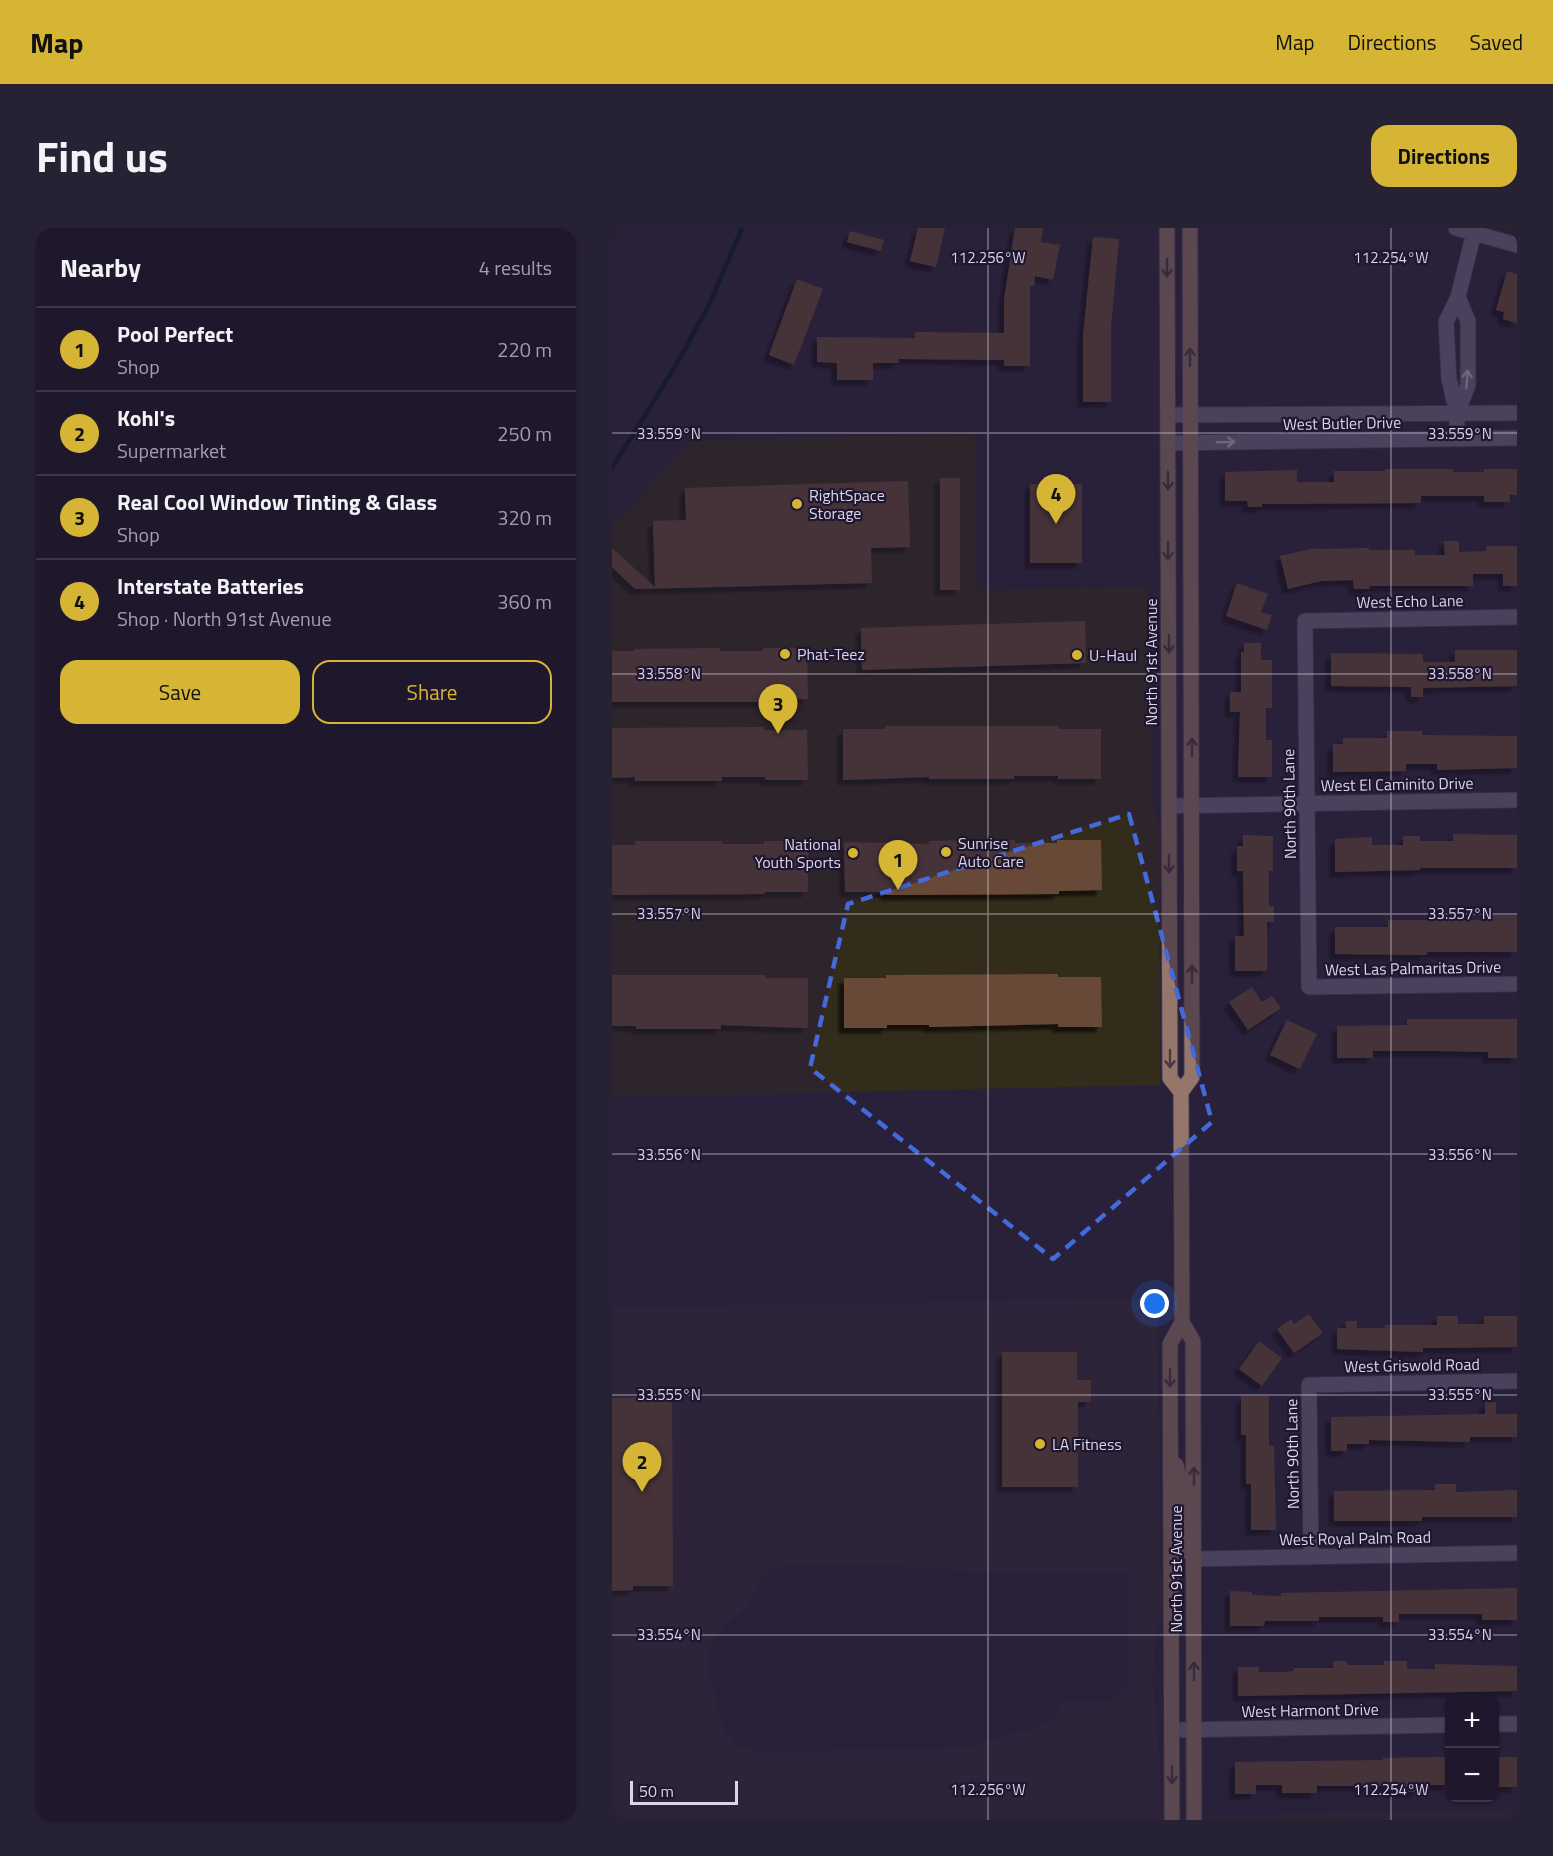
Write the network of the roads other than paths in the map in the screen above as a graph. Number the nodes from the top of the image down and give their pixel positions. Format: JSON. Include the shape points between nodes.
{"nodes":[{"id":1,"x":1167,"y":228,"type":"edge"},
{"id":2,"x":1190,"y":228,"type":"edge"},
{"id":3,"x":1456,"y":228,"type":"edge"},
{"id":4,"x":1474,"y":230,"type":"edge"},
{"id":5,"x":1517,"y":245,"type":"edge"},
{"id":6,"x":1458,"y":297,"type":"junction"},
{"id":7,"x":1447,"y":343,"type":"junction"},
{"id":8,"x":1468,"y":343,"type":"junction"},
{"id":9,"x":1517,"y":413,"type":"edge"},
{"id":10,"x":1457,"y":414,"type":"junction"},
{"id":11,"x":1167,"y":415,"type":"junction"},
{"id":12,"x":1191,"y":415,"type":"junction"},
{"id":13,"x":1517,"y":438,"type":"edge"},
{"id":14,"x":1457,"y":439,"type":"junction"},
{"id":15,"x":1167,"y":443,"type":"junction"},
{"id":16,"x":1191,"y":443,"type":"junction"},
{"id":17,"x":1517,"y":617,"type":"edge"},
{"id":18,"x":1305,"y":621,"type":"joint"},
{"id":19,"x":1517,"y":800,"type":"edge"},
{"id":20,"x":1306,"y":804,"type":"junction"},
{"id":21,"x":1170,"y":806,"type":"junction"},
{"id":22,"x":1192,"y":806,"type":"junction"},
{"id":23,"x":1517,"y":984,"type":"edge"},
{"id":24,"x":1309,"y":987,"type":"joint"},
{"id":25,"x":1181,"y":1092,"type":"junction"},
{"id":26,"x":1182,"y":1322,"type":"junction"},
{"id":27,"x":1517,"y":1381,"type":"edge"},
{"id":28,"x":1309,"y":1385,"type":"joint"},
{"id":29,"x":1171,"y":1448,"type":"junction"},
{"id":30,"x":1517,"y":1553,"type":"edge"},
{"id":31,"x":1311,"y":1557,"type":"junction"},
{"id":32,"x":1194,"y":1559,"type":"junction"},
{"id":33,"x":1499,"y":1724,"type":"edge"},
{"id":34,"x":1517,"y":1724,"type":"edge"},
{"id":35,"x":1445,"y":1725,"type":"edge"},
{"id":36,"x":1172,"y":1730,"type":"junction"},
{"id":37,"x":1194,"y":1730,"type":"junction"},
{"id":38,"x":1172,"y":1820,"type":"edge"},
{"id":39,"x":1194,"y":1820,"type":"edge"}],
"edges":[{"from":1,"to":11,"type":"main road","name":"North 91st Avenue","one_way":true},
{"from":12,"to":2,"type":"main road","name":"North 91st Avenue","one_way":true},
{"from":3,"to":4,"type":"street"},
{"from":4,"to":5,"type":"street"},
{"from":4,"to":6,"type":"street"},
{"from":6,"to":7,"type":"street","via":[[1446,322]]},
{"from":6,"to":8,"type":"street","via":[[1467,321]]},
{"from":7,"to":8,"type":"street"},
{"from":7,"to":10,"type":"street","via":[[1450,386]]},
{"from":10,"to":8,"type":"street","one_way":true,"via":[[1468,385]]},
{"from":9,"to":10,"type":"street","name":"West Butler Drive"},
{"from":10,"to":12,"type":"street","name":"West Butler Drive"},
{"from":10,"to":14,"type":"street"},
{"from":11,"to":12,"type":"street","name":"West Butler Drive"},
{"from":11,"to":15,"type":"main road","name":"North 91st Avenue"},
{"from":12,"to":16,"type":"main road","name":"North 91st Avenue"},
{"from":13,"to":14,"type":"street","name":"West Butler Drive"},
{"from":16,"to":14,"type":"street","name":"West Butler Drive","one_way":true},
{"from":15,"to":16,"type":"street","name":"West Butler Drive"},
{"from":15,"to":21,"type":"main road","name":"North 91st Avenue","one_way":true},
{"from":22,"to":16,"type":"main road","name":"North 91st Avenue","one_way":true},
{"from":17,"to":18,"type":"street","name":"West Echo Lane"},
{"from":18,"to":20,"type":"street","name":"North 90th Lane"},
{"from":19,"to":20,"type":"street","name":"West El Caminito Drive"},
{"from":20,"to":22,"type":"street","name":"West El Caminito Drive"},
{"from":20,"to":24,"type":"street","name":"North 90th Lane"},
{"from":21,"to":22,"type":"street","name":"West El Caminito Drive"},
{"from":21,"to":25,"type":"main road","name":"North 91st Avenue","one_way":true,"via":[[1170,1078]]},
{"from":25,"to":22,"type":"main road","name":"North 91st Avenue","one_way":true,"via":[[1192,1077]]},
{"from":23,"to":24,"type":"street","name":"West Las Palmaritas Drive"},
{"from":25,"to":26,"type":"main road","name":"North 91st Avenue"},
{"from":26,"to":29,"type":"main road","name":"North 91st Avenue","one_way":true,"via":[[1170,1344]]},
{"from":32,"to":26,"type":"main road","name":"North 91st Avenue","one_way":true,"via":[[1193,1341]]},
{"from":27,"to":28,"type":"street","name":"West Griswold Road"},
{"from":28,"to":31,"type":"street","name":"North 90th Lane"},
{"from":29,"to":32,"type":"main road","via":[[1181,1484],[1183,1540]]},
{"from":29,"to":36,"type":"main road","name":"North 91st Avenue"},
{"from":30,"to":31,"type":"street","name":"West Royal Palm Road"},
{"from":31,"to":32,"type":"street","name":"West Royal Palm Road"},
{"from":37,"to":32,"type":"main road","name":"North 91st Avenue","one_way":true},
{"from":33,"to":34,"type":"street"},
{"from":35,"to":37,"type":"street","name":"West Harmont Drive"},
{"from":36,"to":37,"type":"street","name":"West Harmont Drive"},
{"from":36,"to":38,"type":"main road","name":"North 91st Avenue","one_way":true},
{"from":37,"to":39,"type":"main road","name":"North 91st Avenue"}]}
